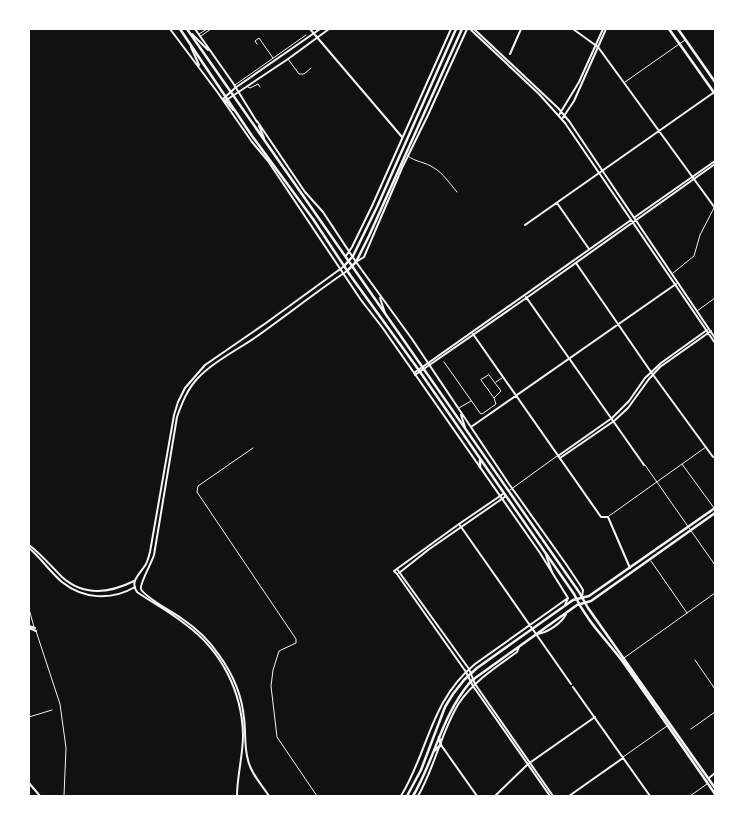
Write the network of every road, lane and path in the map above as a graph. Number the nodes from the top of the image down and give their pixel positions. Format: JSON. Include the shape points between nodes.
{"nodes":[{"id":1,"x":170,"y":29,"type":"edge"},
{"id":2,"x":180,"y":29,"type":"edge"},
{"id":3,"x":195,"y":29,"type":"edge"},
{"id":4,"x":207,"y":29,"type":"edge"},
{"id":5,"x":211,"y":29,"type":"edge"},
{"id":6,"x":310,"y":29,"type":"edge"},
{"id":7,"x":320,"y":29,"type":"edge"},
{"id":8,"x":329,"y":29,"type":"edge"},
{"id":9,"x":451,"y":29,"type":"edge"},
{"id":10,"x":456,"y":29,"type":"edge"},
{"id":11,"x":462,"y":29,"type":"edge"},
{"id":12,"x":468,"y":29,"type":"edge"},
{"id":13,"x":474,"y":29,"type":"edge"},
{"id":14,"x":521,"y":29,"type":"edge"},
{"id":15,"x":573,"y":29,"type":"edge"},
{"id":16,"x":604,"y":29,"type":"edge"},
{"id":17,"x":669,"y":29,"type":"edge"},
{"id":18,"x":678,"y":29,"type":"edge"},
{"id":19,"x":187,"y":30,"type":"edge"},
{"id":20,"x":314,"y":33,"type":"junction"},
{"id":21,"x":306,"y":35,"type":"dead end"},
{"id":22,"x":200,"y":36,"type":"junction"},
{"id":23,"x":317,"y":37,"type":"junction"},
{"id":24,"x":686,"y":40,"type":"junction"},
{"id":25,"x":189,"y":42,"type":"junction"},
{"id":26,"x":257,"y":44,"type":"dead end"},
{"id":27,"x":680,"y":44,"type":"junction"},
{"id":28,"x":597,"y":46,"type":"junction"},
{"id":29,"x":510,"y":54,"type":"dead end"},
{"id":30,"x":274,"y":58,"type":"junction"},
{"id":31,"x":288,"y":59,"type":"junction"},
{"id":32,"x":218,"y":61,"type":"junction"},
{"id":33,"x":452,"y":62,"type":"junction"},
{"id":34,"x":200,"y":68,"type":"junction"},
{"id":35,"x":311,"y":68,"type":"dead end"},
{"id":36,"x":443,"y":72,"type":"junction"},
{"id":37,"x":434,"y":79,"type":"junction"},
{"id":38,"x":715,"y":82,"type":"edge"},
{"id":39,"x":438,"y":83,"type":"junction"},
{"id":40,"x":624,"y":83,"type":"junction"},
{"id":41,"x":441,"y":85,"type":"junction"},
{"id":42,"x":247,"y":86,"type":"junction"},
{"id":43,"x":235,"y":87,"type":"junction"},
{"id":44,"x":260,"y":87,"type":"dead end"},
{"id":45,"x":230,"y":92,"type":"junction"},
{"id":46,"x":218,"y":93,"type":"junction"},
{"id":47,"x":238,"y":93,"type":"junction"},
{"id":48,"x":424,"y":93,"type":"junction"},
{"id":49,"x":715,"y":93,"type":"edge"},
{"id":50,"x":233,"y":97,"type":"junction"},
{"id":51,"x":226,"y":99,"type":"junction"},
{"id":52,"x":562,"y":112,"type":"junction"},
{"id":53,"x":559,"y":115,"type":"junction"},
{"id":54,"x":564,"y":115,"type":"junction"},
{"id":55,"x":562,"y":119,"type":"junction"},
{"id":56,"x":257,"y":121,"type":"junction"},
{"id":57,"x":660,"y":130,"type":"junction"},
{"id":58,"x":402,"y":137,"type":"junction"},
{"id":59,"x":266,"y":142,"type":"junction"},
{"id":60,"x":408,"y":156,"type":"junction"},
{"id":61,"x":715,"y":163,"type":"edge"},
{"id":62,"x":402,"y":168,"type":"junction"},
{"id":63,"x":601,"y":172,"type":"junction"},
{"id":64,"x":396,"y":173,"type":"junction"},
{"id":65,"x":694,"y":178,"type":"junction"},
{"id":66,"x":298,"y":182,"type":"junction"},
{"id":67,"x":385,"y":188,"type":"junction"},
{"id":68,"x":457,"y":192,"type":"dead end"},
{"id":69,"x":303,"y":197,"type":"junction"},
{"id":70,"x":376,"y":198,"type":"junction"},
{"id":71,"x":557,"y":203,"type":"junction"},
{"id":72,"x":715,"y":207,"type":"edge"},
{"id":73,"x":635,"y":219,"type":"junction"},
{"id":74,"x":632,"y":222,"type":"junction"},
{"id":75,"x":525,"y":225,"type":"dead end"},
{"id":76,"x":589,"y":249,"type":"junction"},
{"id":77,"x":350,"y":251,"type":"junction"},
{"id":78,"x":346,"y":256,"type":"junction"},
{"id":79,"x":353,"y":256,"type":"junction"},
{"id":80,"x":350,"y":261,"type":"junction"},
{"id":81,"x":356,"y":262,"type":"junction"},
{"id":82,"x":575,"y":262,"type":"junction"},
{"id":83,"x":345,"y":265,"type":"junction"},
{"id":84,"x":353,"y":266,"type":"junction"},
{"id":85,"x":340,"y":269,"type":"junction"},
{"id":86,"x":348,"y":270,"type":"junction"},
{"id":87,"x":343,"y":274,"type":"junction"},
{"id":88,"x":672,"y":274,"type":"junction"},
{"id":89,"x":676,"y":283,"type":"junction"},
{"id":90,"x":380,"y":296,"type":"junction"},
{"id":91,"x":525,"y":296,"type":"junction"},
{"id":92,"x":715,"y":298,"type":"edge"},
{"id":93,"x":697,"y":311,"type":"junction"},
{"id":94,"x":386,"y":313,"type":"junction"},
{"id":95,"x":618,"y":323,"type":"junction"},
{"id":96,"x":708,"y":331,"type":"junction"},
{"id":97,"x":472,"y":334,"type":"junction"},
{"id":98,"x":715,"y":338,"type":"edge"},
{"id":99,"x":715,"y":343,"type":"edge"},
{"id":100,"x":569,"y":358,"type":"junction"},
{"id":101,"x":444,"y":362,"type":"dead end"},
{"id":102,"x":428,"y":364,"type":"junction"},
{"id":103,"x":424,"y":367,"type":"junction"},
{"id":104,"x":419,"y":370,"type":"junction"},
{"id":105,"x":652,"y":373,"type":"junction"},
{"id":106,"x":415,"y":374,"type":"junction"},
{"id":107,"x":502,"y":378,"type":"junction"},
{"id":108,"x":495,"y":383,"type":"junction"},
{"id":109,"x":516,"y":396,"type":"junction"},
{"id":110,"x":494,"y":398,"type":"junction"},
{"id":111,"x":471,"y":400,"type":"junction"},
{"id":112,"x":458,"y":409,"type":"junction"},
{"id":113,"x":612,"y":418,"type":"junction"},
{"id":114,"x":614,"y":421,"type":"junction"},
{"id":115,"x":470,"y":427,"type":"junction"},
{"id":116,"x":468,"y":434,"type":"junction"},
{"id":117,"x":706,"y":447,"type":"junction"},
{"id":118,"x":253,"y":448,"type":"dead end"},
{"id":119,"x":559,"y":457,"type":"junction"},
{"id":120,"x":713,"y":457,"type":"dead end"},
{"id":121,"x":480,"y":458,"type":"junction"},
{"id":122,"x":682,"y":464,"type":"junction"},
{"id":123,"x":644,"y":465,"type":"joint"},
{"id":124,"x":480,"y":467,"type":"junction"},
{"id":125,"x":656,"y":482,"type":"junction"},
{"id":126,"x":512,"y":488,"type":"junction"},
{"id":127,"x":509,"y":491,"type":"junction"},
{"id":128,"x":505,"y":494,"type":"junction"},
{"id":129,"x":501,"y":497,"type":"junction"},
{"id":130,"x":715,"y":508,"type":"edge"},
{"id":131,"x":715,"y":513,"type":"edge"},
{"id":132,"x":608,"y":517,"type":"junction"},
{"id":133,"x":459,"y":524,"type":"junction"},
{"id":134,"x":461,"y":527,"type":"junction"},
{"id":135,"x":688,"y":529,"type":"junction"},
{"id":136,"x":29,"y":545,"type":"edge"},
{"id":137,"x":29,"y":548,"type":"edge"},
{"id":138,"x":545,"y":553,"type":"junction"},
{"id":139,"x":650,"y":559,"type":"junction"},
{"id":140,"x":715,"y":565,"type":"edge"},
{"id":141,"x":630,"y":568,"type":"junction"},
{"id":142,"x":397,"y":569,"type":"junction"},
{"id":143,"x":400,"y":572,"type":"junction"},
{"id":144,"x":397,"y":574,"type":"junction"},
{"id":145,"x":554,"y":577,"type":"junction"},
{"id":146,"x":134,"y":581,"type":"junction"},
{"id":147,"x":134,"y":588,"type":"junction"},
{"id":148,"x":715,"y":594,"type":"edge"},
{"id":149,"x":568,"y":598,"type":"junction"},
{"id":150,"x":582,"y":598,"type":"junction"},
{"id":151,"x":577,"y":599,"type":"junction"},
{"id":152,"x":586,"y":603,"type":"junction"},
{"id":153,"x":579,"y":604,"type":"junction"},
{"id":154,"x":564,"y":607,"type":"junction"},
{"id":155,"x":29,"y":609,"type":"edge"},
{"id":156,"x":688,"y":613,"type":"junction"},
{"id":157,"x":530,"y":625,"type":"junction"},
{"id":158,"x":29,"y":627,"type":"edge"},
{"id":159,"x":532,"y":629,"type":"junction"},
{"id":160,"x":35,"y":630,"type":"junction"},
{"id":161,"x":536,"y":634,"type":"junction"},
{"id":162,"x":519,"y":646,"type":"junction"},
{"id":163,"x":624,"y":659,"type":"junction"},
{"id":164,"x":695,"y":660,"type":"dead end"},
{"id":165,"x":469,"y":669,"type":"junction"},
{"id":166,"x":466,"y":672,"type":"junction"},
{"id":167,"x":469,"y":674,"type":"junction"},
{"id":168,"x":472,"y":680,"type":"junction"},
{"id":169,"x":571,"y":684,"type":"dead end"},
{"id":170,"x":474,"y":685,"type":"junction"},
{"id":171,"x":573,"y":687,"type":"dead end"},
{"id":172,"x":715,"y":690,"type":"edge"},
{"id":173,"x":52,"y":710,"type":"dead end"},
{"id":174,"x":715,"y":712,"type":"edge"},
{"id":175,"x":29,"y":717,"type":"edge"},
{"id":176,"x":594,"y":717,"type":"junction"},
{"id":177,"x":668,"y":726,"type":"junction"},
{"id":178,"x":691,"y":729,"type":"dead end"},
{"id":179,"x":439,"y":737,"type":"junction"},
{"id":180,"x":441,"y":745,"type":"junction"},
{"id":181,"x":433,"y":752,"type":"junction"},
{"id":182,"x":623,"y":758,"type":"junction"},
{"id":183,"x":529,"y":764,"type":"junction"},
{"id":184,"x":715,"y":773,"type":"edge"},
{"id":185,"x":708,"y":778,"type":"junction"},
{"id":186,"x":29,"y":783,"type":"edge"},
{"id":187,"x":708,"y":783,"type":"junction"},
{"id":188,"x":715,"y":788,"type":"edge"},
{"id":189,"x":715,"y":794,"type":"edge"},
{"id":190,"x":40,"y":796,"type":"edge"},
{"id":191,"x":64,"y":796,"type":"edge"},
{"id":192,"x":237,"y":796,"type":"edge"},
{"id":193,"x":270,"y":796,"type":"edge"},
{"id":194,"x":317,"y":796,"type":"edge"},
{"id":195,"x":401,"y":796,"type":"edge"},
{"id":196,"x":407,"y":796,"type":"edge"},
{"id":197,"x":413,"y":796,"type":"edge"},
{"id":198,"x":418,"y":796,"type":"edge"},
{"id":199,"x":477,"y":796,"type":"edge"},
{"id":200,"x":495,"y":796,"type":"edge"},
{"id":201,"x":552,"y":796,"type":"edge"},
{"id":202,"x":568,"y":796,"type":"edge"},
{"id":203,"x":650,"y":796,"type":"edge"},
{"id":204,"x":690,"y":796,"type":"edge"}],
"edges":[{"from":1,"to":34,"type":"street"},
{"from":2,"to":25,"type":"main road"},
{"from":3,"to":22,"type":"street"},
{"from":4,"to":22,"type":"street"},
{"from":5,"to":22,"type":"street"},
{"from":6,"to":20,"type":"street"},
{"from":7,"to":20,"type":"street"},
{"from":8,"to":23,"type":"street"},
{"from":9,"to":48,"type":"street"},
{"from":10,"to":37,"type":"main road"},
{"from":11,"to":36,"type":"main road"},
{"from":12,"to":33,"type":"street"},
{"from":12,"to":53,"type":"street"},
{"from":13,"to":52,"type":"street"},
{"from":14,"to":29,"type":"street"},
{"from":15,"to":28,"type":"street"},
{"from":16,"to":28,"type":"street"},
{"from":17,"to":27,"type":"main road"},
{"from":18,"to":24,"type":"main road"},
{"from":19,"to":32,"type":"street"},
{"from":19,"to":45,"type":"main road"},
{"from":20,"to":23,"type":"street"},
{"from":20,"to":43,"type":"street"},
{"from":21,"to":30,"type":"street"},
{"from":22,"to":32,"type":"street"},
{"from":23,"to":31,"type":"street"},
{"from":23,"to":58,"type":"street"},
{"from":24,"to":27,"type":"street"},
{"from":24,"to":38,"type":"main road"},
{"from":25,"to":34,"type":"street"},
{"from":25,"to":51,"type":"main road"},
{"from":26,"to":30,"type":"street","via":[[255,41],[259,38]]},
{"from":27,"to":40,"type":"street"},
{"from":27,"to":49,"type":"main road"},
{"from":28,"to":40,"type":"street"},
{"from":28,"to":52,"type":"street"},
{"from":28,"to":54,"type":"street","via":[[574,101]]},
{"from":30,"to":43,"type":"street"},
{"from":31,"to":35,"type":"street","via":[[299,74]]},
{"from":31,"to":42,"type":"street"},
{"from":32,"to":43,"type":"street"},
{"from":33,"to":36,"type":"street"},
{"from":33,"to":41,"type":"street"},
{"from":34,"to":46,"type":"street"},
{"from":36,"to":39,"type":"main road"},
{"from":37,"to":48,"type":"street"},
{"from":37,"to":67,"type":"main road"},
{"from":39,"to":41,"type":"street"},
{"from":39,"to":64,"type":"main road"},
{"from":40,"to":57,"type":"street"},
{"from":41,"to":60,"type":"street"},
{"from":42,"to":44,"type":"street","via":[[250,88],[258,84]]},
{"from":42,"to":47,"type":"street"},
{"from":43,"to":45,"type":"street"},
{"from":43,"to":47,"type":"street"},
{"from":45,"to":50,"type":"main road"},
{"from":45,"to":51,"type":"street"},
{"from":46,"to":51,"type":"street"},
{"from":46,"to":85,"type":"street"},
{"from":47,"to":50,"type":"street"},
{"from":47,"to":56,"type":"street"},
{"from":48,"to":58,"type":"street"},
{"from":49,"to":57,"type":"street"},
{"from":50,"to":51,"type":"street"},
{"from":50,"to":59,"type":"main road"},
{"from":51,"to":83,"type":"main road"},
{"from":52,"to":53,"type":"street"},
{"from":52,"to":54,"type":"street"},
{"from":53,"to":55,"type":"street"},
{"from":54,"to":55,"type":"street"},
{"from":54,"to":63,"type":"street"},
{"from":55,"to":63,"type":"street"},
{"from":56,"to":59,"type":"street"},
{"from":56,"to":66,"type":"street"},
{"from":57,"to":63,"type":"street"},
{"from":57,"to":65,"type":"street"},
{"from":58,"to":70,"type":"street"},
{"from":59,"to":69,"type":"main road"},
{"from":60,"to":62,"type":"street"},
{"from":60,"to":68,"type":"street","via":[[436,168]]},
{"from":61,"to":65,"type":"street"},
{"from":62,"to":64,"type":"street"},
{"from":62,"to":81,"type":"street","via":[[364,257]]},
{"from":63,"to":71,"type":"street"},
{"from":63,"to":73,"type":"street"},
{"from":63,"to":74,"type":"street"},
{"from":64,"to":81,"type":"main road"},
{"from":65,"to":72,"type":"street"},
{"from":65,"to":73,"type":"street"},
{"from":66,"to":69,"type":"street"},
{"from":66,"to":77,"type":"street"},
{"from":67,"to":70,"type":"street"},
{"from":67,"to":79,"type":"main road"},
{"from":69,"to":78,"type":"main road"},
{"from":70,"to":77,"type":"street"},
{"from":71,"to":75,"type":"street"},
{"from":71,"to":76,"type":"street"},
{"from":72,"to":88,"type":"street","via":[[700,235],[694,256]]},
{"from":73,"to":74,"type":"street"},
{"from":73,"to":88,"type":"street"},
{"from":74,"to":76,"type":"street"},
{"from":74,"to":82,"type":"street"},
{"from":74,"to":89,"type":"street"},
{"from":76,"to":82,"type":"street"},
{"from":77,"to":78,"type":"street"},
{"from":77,"to":79,"type":"street"},
{"from":78,"to":80,"type":"main road"},
{"from":79,"to":80,"type":"main road"},
{"from":79,"to":81,"type":"street"},
{"from":80,"to":83,"type":"main road"},
{"from":80,"to":84,"type":"main road"},
{"from":81,"to":84,"type":"main road"},
{"from":81,"to":90,"type":"street"},
{"from":82,"to":91,"type":"street"},
{"from":82,"to":95,"type":"street"},
{"from":83,"to":85,"type":"street"},
{"from":83,"to":86,"type":"main road"},
{"from":84,"to":86,"type":"main road"},
{"from":84,"to":94,"type":"main road"},
{"from":85,"to":87,"type":"street"},
{"from":85,"to":146,"type":"street","via":[[206,365],[185,388],[174,415],[150,552]]},
{"from":86,"to":87,"type":"street"},
{"from":86,"to":104,"type":"main road"},
{"from":87,"to":106,"type":"street"},
{"from":87,"to":193,"type":"street","via":[[212,367],[190,389],[177,417],[154,555],[140,585],[145,594],[204,636],[226,665],[241,702],[248,761]]},
{"from":88,"to":89,"type":"street"},
{"from":89,"to":93,"type":"street"},
{"from":89,"to":95,"type":"street"},
{"from":89,"to":96,"type":"street"},
{"from":90,"to":94,"type":"street"},
{"from":90,"to":102,"type":"street"},
{"from":91,"to":97,"type":"street"},
{"from":91,"to":100,"type":"street"},
{"from":92,"to":93,"type":"street"},
{"from":93,"to":96,"type":"street"},
{"from":94,"to":103,"type":"main road"},
{"from":95,"to":100,"type":"street"},
{"from":95,"to":105,"type":"street"},
{"from":96,"to":98,"type":"street"},
{"from":96,"to":99,"type":"street"},
{"from":96,"to":105,"type":"street"},
{"from":97,"to":102,"type":"street"},
{"from":97,"to":107,"type":"street"},
{"from":100,"to":109,"type":"street"},
{"from":100,"to":113,"type":"street"},
{"from":101,"to":111,"type":"street"},
{"from":102,"to":103,"type":"street"},
{"from":102,"to":112,"type":"street"},
{"from":103,"to":104,"type":"street"},
{"from":103,"to":116,"type":"main road"},
{"from":104,"to":106,"type":"street"},
{"from":104,"to":121,"type":"main road"},
{"from":105,"to":113,"type":"street"},
{"from":105,"to":114,"type":"street","via":[[635,400]]},
{"from":105,"to":117,"type":"street"},
{"from":106,"to":124,"type":"street"},
{"from":107,"to":108,"type":"street"},
{"from":107,"to":109,"type":"street"},
{"from":108,"to":110,"type":"street","via":[[501,392]]},
{"from":108,"to":110,"type":"street","via":[[489,375],[481,380]]},
{"from":109,"to":115,"type":"street"},
{"from":109,"to":119,"type":"street"},
{"from":110,"to":111,"type":"street","via":[[496,404],[482,414]]},
{"from":111,"to":112,"type":"street"},
{"from":112,"to":115,"type":"street"},
{"from":112,"to":116,"type":"street"},
{"from":113,"to":114,"type":"street"},
{"from":113,"to":119,"type":"street"},
{"from":114,"to":119,"type":"street"},
{"from":114,"to":123,"type":"street"},
{"from":115,"to":126,"type":"street"},
{"from":116,"to":127,"type":"main road"},
{"from":117,"to":120,"type":"street"},
{"from":117,"to":122,"type":"street"},
{"from":118,"to":194,"type":"street","via":[[198,486],[197,492],[296,639],[296,643],[279,650],[273,670],[274,725],[277,737]]},
{"from":119,"to":126,"type":"street"},
{"from":119,"to":132,"type":"street","via":[[601,517]]},
{"from":121,"to":124,"type":"main road"},
{"from":121,"to":128,"type":"main road"},
{"from":122,"to":125,"type":"street"},
{"from":122,"to":130,"type":"street"},
{"from":123,"to":125,"type":"street"},
{"from":124,"to":129,"type":"street"},
{"from":125,"to":132,"type":"street"},
{"from":125,"to":135,"type":"street"},
{"from":126,"to":127,"type":"street"},
{"from":126,"to":150,"type":"street","via":[[580,585]]},
{"from":127,"to":150,"type":"main road"},
{"from":128,"to":129,"type":"street"},
{"from":128,"to":138,"type":"main road"},
{"from":129,"to":133,"type":"street"},
{"from":129,"to":134,"type":"street"},
{"from":129,"to":145,"type":"street"},
{"from":130,"to":135,"type":"main road"},
{"from":131,"to":135,"type":"main road"},
{"from":132,"to":141,"type":"street"},
{"from":133,"to":134,"type":"street"},
{"from":133,"to":142,"type":"street"},
{"from":134,"to":143,"type":"street"},
{"from":134,"to":157,"type":"street"},
{"from":135,"to":139,"type":"main road"},
{"from":135,"to":140,"type":"street"},
{"from":135,"to":141,"type":"main road"},
{"from":136,"to":146,"type":"street","via":[[62,577],[83,589],[103,592]]},
{"from":137,"to":147,"type":"street","via":[[62,582],[83,593],[104,597]]},
{"from":138,"to":145,"type":"street"},
{"from":138,"to":151,"type":"main road"},
{"from":139,"to":152,"type":"main road"},
{"from":139,"to":156,"type":"street"},
{"from":141,"to":150,"type":"main road"},
{"from":142,"to":143,"type":"street"},
{"from":142,"to":144,"type":"street","via":[[394,571]]},
{"from":143,"to":144,"type":"street"},
{"from":143,"to":165,"type":"street"},
{"from":144,"to":166,"type":"street"},
{"from":145,"to":149,"type":"street"},
{"from":146,"to":147,"type":"street"},
{"from":147,"to":192,"type":"street","via":[[196,632],[229,676],[243,727]]},
{"from":148,"to":156,"type":"street"},
{"from":149,"to":154,"type":"street"},
{"from":149,"to":157,"type":"street"},
{"from":150,"to":151,"type":"main road"},
{"from":150,"to":152,"type":"main road"},
{"from":151,"to":153,"type":"main road"},
{"from":151,"to":154,"type":"main road"},
{"from":152,"to":153,"type":"main road"},
{"from":152,"to":163,"type":"main road"},
{"from":153,"to":161,"type":"main road"},
{"from":153,"to":177,"type":"main road"},
{"from":154,"to":159,"type":"main road"},
{"from":155,"to":160,"type":"street"},
{"from":156,"to":163,"type":"street"},
{"from":157,"to":159,"type":"street"},
{"from":157,"to":165,"type":"street"},
{"from":158,"to":160,"type":"street"},
{"from":159,"to":161,"type":"street"},
{"from":159,"to":167,"type":"main road"},
{"from":160,"to":191,"type":"street","via":[[60,704],[66,748]]},
{"from":161,"to":162,"type":"main road"},
{"from":161,"to":169,"type":"street"},
{"from":162,"to":168,"type":"main road"},
{"from":162,"to":170,"type":"street","via":[[517,652]]},
{"from":163,"to":185,"type":"main road"},
{"from":164,"to":172,"type":"street"},
{"from":165,"to":166,"type":"street"},
{"from":165,"to":167,"type":"street"},
{"from":166,"to":167,"type":"street"},
{"from":166,"to":195,"type":"street","via":[[440,707]]},
{"from":167,"to":168,"type":"street"},
{"from":167,"to":196,"type":"main road","via":[[445,706],[421,770]]},
{"from":168,"to":170,"type":"street"},
{"from":168,"to":179,"type":"main road","via":[[453,704]]},
{"from":170,"to":180,"type":"street","via":[[454,711]]},
{"from":170,"to":183,"type":"street"},
{"from":171,"to":176,"type":"street"},
{"from":173,"to":175,"type":"street"},
{"from":174,"to":178,"type":"street"},
{"from":176,"to":182,"type":"street"},
{"from":176,"to":183,"type":"street"},
{"from":177,"to":182,"type":"street"},
{"from":177,"to":187,"type":"main road"},
{"from":179,"to":180,"type":"main road"},
{"from":179,"to":181,"type":"main road"},
{"from":180,"to":181,"type":"main road"},
{"from":180,"to":198,"type":"street"},
{"from":180,"to":199,"type":"street"},
{"from":181,"to":197,"type":"main road"},
{"from":182,"to":202,"type":"street"},
{"from":182,"to":203,"type":"street"},
{"from":183,"to":200,"type":"street"},
{"from":183,"to":201,"type":"street"},
{"from":184,"to":185,"type":"street"},
{"from":185,"to":187,"type":"street"},
{"from":185,"to":188,"type":"main road"},
{"from":186,"to":190,"type":"street"},
{"from":187,"to":189,"type":"main road"},
{"from":187,"to":204,"type":"street"}]}
